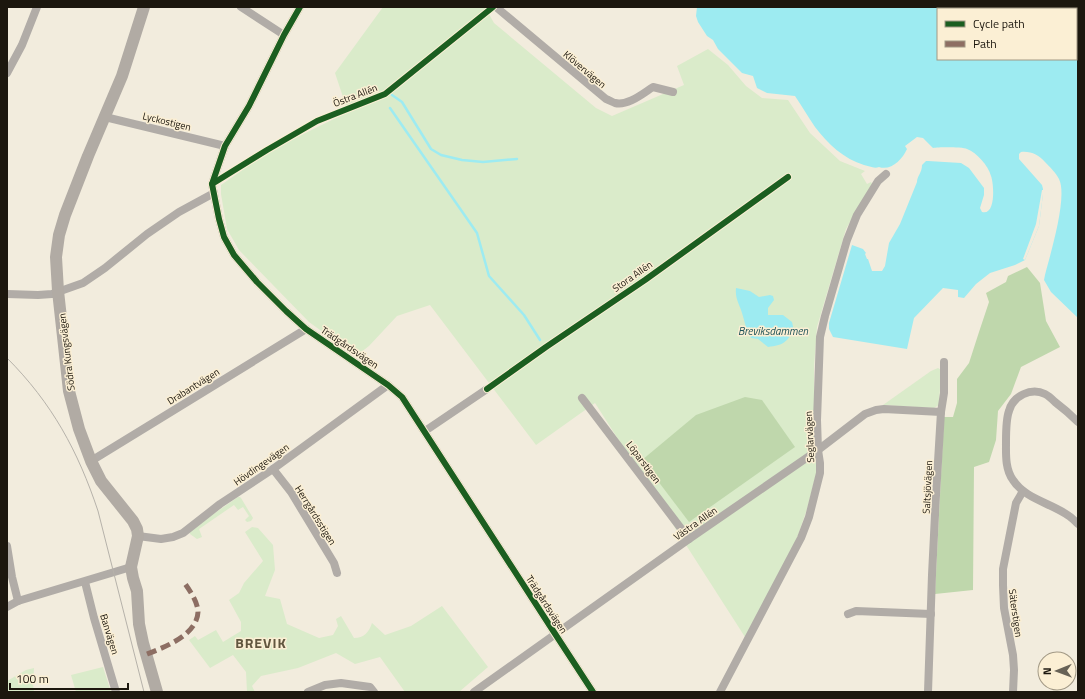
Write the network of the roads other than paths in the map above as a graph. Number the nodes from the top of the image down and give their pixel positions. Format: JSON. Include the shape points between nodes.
{"nodes":[{"id":1,"x":37,"y":7,"type":"edge"},
{"id":2,"x":144,"y":7,"type":"edge"},
{"id":3,"x":241,"y":7,"type":"edge"},
{"id":4,"x":300,"y":7,"type":"edge"},
{"id":5,"x":498,"y":8,"type":"edge"},
{"id":6,"x":284,"y":35,"type":"junction"},
{"id":7,"x":7,"y":73,"type":"edge"},
{"id":8,"x":673,"y":92,"type":"dead end"},
{"id":9,"x":105,"y":117,"type":"junction"},
{"id":10,"x":225,"y":146,"type":"junction"},
{"id":11,"x":886,"y":174,"type":"dead end"},
{"id":12,"x":214,"y":193,"type":"junction"},
{"id":13,"x":58,"y":291,"type":"junction"},
{"id":14,"x":7,"y":294,"type":"edge"},
{"id":15,"x":306,"y":329,"type":"junction"},
{"id":16,"x":944,"y":362,"type":"dead end"},
{"id":17,"x":388,"y":385,"type":"junction"},
{"id":18,"x":487,"y":389,"type":"dead end"},
{"id":19,"x":582,"y":398,"type":"dead end"},
{"id":20,"x":941,"y":412,"type":"junction"},
{"id":21,"x":1078,"y":422,"type":"edge"},
{"id":22,"x":425,"y":431,"type":"junction"},
{"id":23,"x":818,"y":450,"type":"junction"},
{"id":24,"x":91,"y":461,"type":"junction"},
{"id":25,"x":274,"y":469,"type":"junction"},
{"id":26,"x":1023,"y":491,"type":"junction"},
{"id":27,"x":1078,"y":524,"type":"edge"},
{"id":28,"x":138,"y":536,"type":"junction"},
{"id":29,"x":689,"y":539,"type":"junction"},
{"id":30,"x":7,"y":546,"type":"edge"},
{"id":31,"x":131,"y":567,"type":"junction"},
{"id":32,"x":337,"y":573,"type":"dead end"},
{"id":33,"x":85,"y":582,"type":"junction"},
{"id":34,"x":18,"y":601,"type":"junction"},
{"id":35,"x":7,"y":607,"type":"edge"},
{"id":36,"x":848,"y":614,"type":"dead end"},
{"id":37,"x":931,"y":614,"type":"junction"},
{"id":38,"x":556,"y":634,"type":"junction"},
{"id":39,"x":116,"y":692,"type":"edge"},
{"id":40,"x":157,"y":692,"type":"edge"},
{"id":41,"x":308,"y":692,"type":"edge"},
{"id":42,"x":374,"y":692,"type":"edge"},
{"id":43,"x":474,"y":692,"type":"edge"},
{"id":44,"x":593,"y":692,"type":"edge"},
{"id":45,"x":720,"y":692,"type":"edge"},
{"id":46,"x":928,"y":692,"type":"edge"},
{"id":47,"x":1013,"y":692,"type":"edge"}],
"edges":[{"from":1,"to":7,"type":"street"},
{"from":2,"to":9,"type":"street","name":"Södra Kungsvägen","via":[[122,76]]},
{"from":3,"to":6,"type":"street"},
{"from":4,"to":6,"type":"street","name":"Trädgårdsvägen"},
{"from":5,"to":8,"type":"street","name":"Klövervägen","via":[[606,99],[616,103],[631,101],[653,87]]},
{"from":6,"to":10,"type":"street","name":"Trädgårdsvägen","via":[[249,106]]},
{"from":9,"to":10,"type":"street","name":"Lyckostigen"},
{"from":9,"to":13,"type":"street","name":"Södra Kungsvägen","via":[[59,234],[56,257]]},
{"from":10,"to":12,"type":"street","name":"Trädgårdsvägen","via":[[212,184]]},
{"from":11,"to":23,"type":"street","name":"Seglarvägen","via":[[878,181],[857,215],[825,316],[818,349]]},
{"from":12,"to":13,"type":"street","via":[[179,212],[83,283]]},
{"from":12,"to":15,"type":"street","name":"Trädgårdsvägen","via":[[224,237],[234,255]]},
{"from":13,"to":14,"type":"street","via":[[38,296]]},
{"from":13,"to":24,"type":"street","name":"Södra Kungsvägen","via":[[69,390],[78,429]]},
{"from":15,"to":17,"type":"street","name":"Trädgårdsvägen"},
{"from":15,"to":24,"type":"street","name":"Drabantvägen"},
{"from":16,"to":20,"type":"street","name":"Saltsjövägen"},
{"from":17,"to":22,"type":"street","name":"Trädgårdsvägen","via":[[402,397]]},
{"from":17,"to":25,"type":"street","name":"Hövdingevägen"},
{"from":18,"to":22,"type":"street"},
{"from":19,"to":29,"type":"street","name":"Löparstigen"},
{"from":20,"to":23,"type":"street","name":"Västra Allén","via":[[876,410],[865,414]]},
{"from":20,"to":37,"type":"street","name":"Saltsjövägen"},
{"from":21,"to":26,"type":"street","via":[[1046,394],[1027,392],[1014,402],[1009,411],[1006,459],[1012,479]]},
{"from":22,"to":38,"type":"street","name":"Trädgårdsvägen"},
{"from":23,"to":29,"type":"street","name":"Västra Allén"},
{"from":23,"to":45,"type":"street","name":"Seglarvägen","via":[[820,473],[801,538]]},
{"from":24,"to":28,"type":"street","name":"Södra Kungsvägen","via":[[101,481],[133,521]]},
{"from":25,"to":28,"type":"street","name":"Hövdingevägen","via":[[220,504],[183,533],[161,539]]},
{"from":25,"to":32,"type":"street","name":"Herrgårdsstigen","via":[[291,492],[334,563]]},
{"from":26,"to":27,"type":"street","via":[[1068,515]]},
{"from":26,"to":47,"type":"street","name":"Säterstigen","via":[[1016,503],[1002,585],[1014,670]]},
{"from":28,"to":31,"type":"street"},
{"from":29,"to":38,"type":"street","name":"Västra Allén"},
{"from":30,"to":34,"type":"street"},
{"from":31,"to":33,"type":"street"},
{"from":31,"to":40,"type":"street","via":[[137,591],[141,630]]},
{"from":33,"to":34,"type":"street"},
{"from":33,"to":39,"type":"street","name":"Banvägen"},
{"from":34,"to":35,"type":"street"},
{"from":36,"to":37,"type":"street","via":[[856,611]]},
{"from":37,"to":46,"type":"street","name":"Saltsjövägen"},
{"from":38,"to":43,"type":"street","name":"Västra Allén"},
{"from":38,"to":44,"type":"street","name":"Trädgårdsvägen"},
{"from":41,"to":42,"type":"street","via":[[325,685],[341,683],[370,687]]}]}
